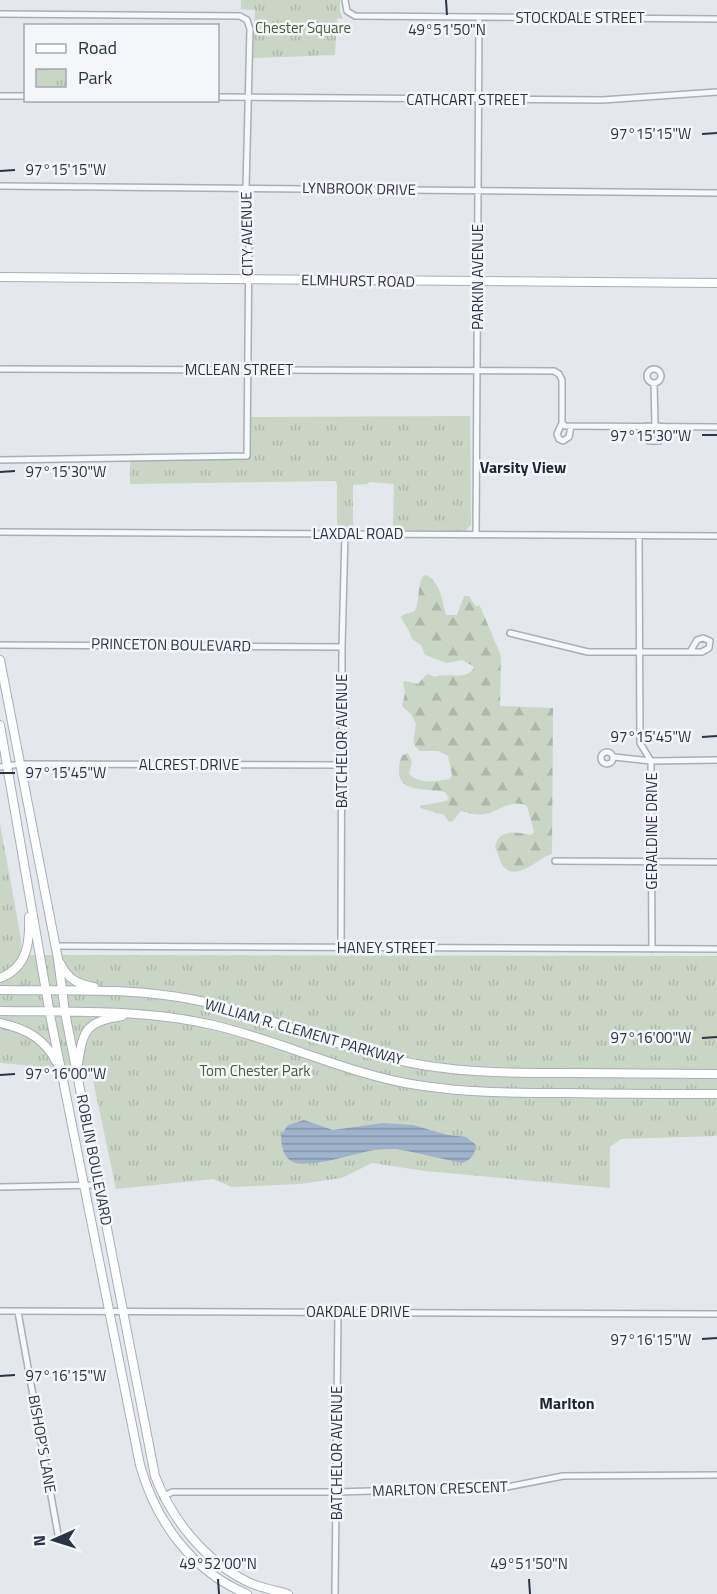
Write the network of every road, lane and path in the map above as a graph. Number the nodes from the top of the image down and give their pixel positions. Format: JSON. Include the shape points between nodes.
{"nodes":[{"id":1,"x":345,"y":0,"type":"edge"},
{"id":2,"x":0,"y":14,"type":"edge"},
{"id":3,"x":479,"y":18,"type":"junction"},
{"id":4,"x":717,"y":19,"type":"edge"},
{"id":5,"x":717,"y":92,"type":"edge"},
{"id":6,"x":0,"y":96,"type":"edge"},
{"id":7,"x":24,"y":96,"type":"edge"},
{"id":8,"x":219,"y":97,"type":"edge"},
{"id":9,"x":249,"y":97,"type":"junction"},
{"id":10,"x":478,"y":100,"type":"junction"},
{"id":11,"x":0,"y":186,"type":"edge"},
{"id":12,"x":246,"y":188,"type":"junction"},
{"id":13,"x":477,"y":190,"type":"junction"},
{"id":14,"x":717,"y":193,"type":"edge"},
{"id":15,"x":0,"y":277,"type":"edge"},
{"id":16,"x":248,"y":279,"type":"junction"},
{"id":17,"x":478,"y":282,"type":"junction"},
{"id":18,"x":717,"y":283,"type":"edge"},
{"id":19,"x":0,"y":369,"type":"edge"},
{"id":20,"x":246,"y":370,"type":"junction"},
{"id":21,"x":478,"y":370,"type":"junction"},
{"id":22,"x":654,"y":383,"type":"dead end"},
{"id":23,"x":562,"y":423,"type":"junction"},
{"id":24,"x":571,"y":426,"type":"junction"},
{"id":25,"x":654,"y":426,"type":"junction"},
{"id":26,"x":717,"y":427,"type":"edge"},
{"id":27,"x":0,"y":460,"type":"edge"},
{"id":28,"x":0,"y":532,"type":"edge"},
{"id":29,"x":345,"y":534,"type":"junction"},
{"id":30,"x":476,"y":535,"type":"junction"},
{"id":31,"x":639,"y":536,"type":"junction"},
{"id":32,"x":717,"y":536,"type":"edge"},
{"id":33,"x":510,"y":633,"type":"dead end"},
{"id":34,"x":0,"y":645,"type":"edge"},
{"id":35,"x":342,"y":647,"type":"junction"},
{"id":36,"x":690,"y":652,"type":"dead end"},
{"id":37,"x":639,"y":653,"type":"junction"},
{"id":38,"x":0,"y":660,"type":"edge"},
{"id":39,"x":0,"y":725,"type":"edge"},
{"id":40,"x":614,"y":757,"type":"dead end"},
{"id":41,"x":717,"y":760,"type":"edge"},
{"id":42,"x":651,"y":761,"type":"junction"},
{"id":43,"x":20,"y":764,"type":"junction"},
{"id":44,"x":343,"y":765,"type":"junction"},
{"id":45,"x":4,"y":767,"type":"edge"},
{"id":46,"x":555,"y":861,"type":"dead end"},
{"id":47,"x":651,"y":862,"type":"junction"},
{"id":48,"x":717,"y":862,"type":"edge"},
{"id":49,"x":29,"y":898,"type":"junction"},
{"id":50,"x":55,"y":946,"type":"junction"},
{"id":51,"x":341,"y":948,"type":"junction"},
{"id":52,"x":652,"y":949,"type":"junction"},
{"id":53,"x":717,"y":949,"type":"edge"},
{"id":54,"x":58,"y":959,"type":"junction"},
{"id":55,"x":0,"y":978,"type":"edge"},
{"id":56,"x":0,"y":990,"type":"edge"},
{"id":57,"x":47,"y":991,"type":"junction"},
{"id":58,"x":61,"y":991,"type":"junction"},
{"id":59,"x":111,"y":991,"type":"junction"},
{"id":60,"x":0,"y":1011,"type":"edge"},
{"id":61,"x":50,"y":1012,"type":"junction"},
{"id":62,"x":65,"y":1012,"type":"junction"},
{"id":63,"x":135,"y":1014,"type":"junction"},
{"id":64,"x":0,"y":1023,"type":"edge"},
{"id":65,"x":61,"y":1070,"type":"junction"},
{"id":66,"x":77,"y":1071,"type":"junction"},
{"id":67,"x":717,"y":1074,"type":"edge"},
{"id":68,"x":717,"y":1094,"type":"edge"},
{"id":69,"x":99,"y":1185,"type":"junction"},
{"id":70,"x":86,"y":1186,"type":"junction"},
{"id":71,"x":0,"y":1187,"type":"edge"},
{"id":72,"x":122,"y":1310,"type":"junction"},
{"id":73,"x":0,"y":1311,"type":"edge"},
{"id":74,"x":111,"y":1311,"type":"junction"},
{"id":75,"x":338,"y":1311,"type":"junction"},
{"id":76,"x":18,"y":1312,"type":"junction"},
{"id":77,"x":717,"y":1314,"type":"edge"},
{"id":78,"x":717,"y":1475,"type":"edge"},
{"id":79,"x":337,"y":1492,"type":"junction"},
{"id":80,"x":163,"y":1497,"type":"junction"},
{"id":81,"x":58,"y":1540,"type":"dead end"},
{"id":82,"x":249,"y":1582,"type":"junction"},
{"id":83,"x":246,"y":1594,"type":"edge"},
{"id":84,"x":288,"y":1594,"type":"edge"},
{"id":85,"x":335,"y":1594,"type":"edge"}],
"edges":[{"from":1,"to":3,"type":"street","name":"STOCKDALE STREET","via":[[347,11],[355,16]]},
{"from":2,"to":9,"type":"street","name":"CITY AVENUE","via":[[240,16],[248,20],[250,28]]},
{"from":3,"to":4,"type":"street","name":"STOCKDALE STREET"},
{"from":3,"to":10,"type":"street","name":"PARKIN AVENUE"},
{"from":5,"to":10,"type":"street","name":"CATHCART STREET","via":[[602,100]]},
{"from":6,"to":7,"type":"street"},
{"from":8,"to":9,"type":"street","name":"CATHCART STREET"},
{"from":9,"to":10,"type":"street","name":"CATHCART STREET"},
{"from":9,"to":12,"type":"street","name":"CITY AVENUE"},
{"from":10,"to":13,"type":"street","name":"PARKIN AVENUE"},
{"from":11,"to":12,"type":"street","name":"LYNBROOK DRIVE"},
{"from":12,"to":13,"type":"street","name":"LYNBROOK DRIVE"},
{"from":12,"to":16,"type":"street","name":"CITY AVENUE"},
{"from":13,"to":14,"type":"street","name":"LYNBROOK DRIVE"},
{"from":13,"to":17,"type":"street","name":"PARKIN AVENUE"},
{"from":15,"to":16,"type":"main road","name":"ELMHURST ROAD"},
{"from":16,"to":17,"type":"main road","name":"ELMHURST ROAD"},
{"from":16,"to":20,"type":"street","name":"CITY AVENUE"},
{"from":17,"to":18,"type":"main road","name":"ELMHURST ROAD"},
{"from":17,"to":21,"type":"street","name":"PARKIN AVENUE"},
{"from":19,"to":20,"type":"street","name":"MCLEAN STREET"},
{"from":20,"to":21,"type":"street","name":"MCLEAN STREET"},
{"from":20,"to":27,"type":"street","name":"CITY AVENUE","via":[[247,456]]},
{"from":21,"to":23,"type":"street","name":"MCLEAN STREET","via":[[554,370],[562,380]]},
{"from":21,"to":30,"type":"street","name":"PARKIN AVENUE"},
{"from":22,"to":25,"type":"street"},
{"from":23,"to":24,"type":"street"},
{"from":23,"to":24,"type":"street","via":[[557,434],[563,441],[569,437]]},
{"from":24,"to":25,"type":"street"},
{"from":25,"to":26,"type":"street"},
{"from":28,"to":29,"type":"street","name":"LAXDAL ROAD"},
{"from":29,"to":30,"type":"street","name":"LAXDAL ROAD"},
{"from":29,"to":35,"type":"street","name":"BATCHELOR AVENUE"},
{"from":30,"to":31,"type":"street","name":"LAXDAL ROAD"},
{"from":31,"to":32,"type":"street","name":"LAXDAL ROAD"},
{"from":31,"to":37,"type":"street","name":"GERALDINE DRIVE"},
{"from":33,"to":37,"type":"street","via":[[588,652]]},
{"from":34,"to":35,"type":"street","name":"PRINCETON BOULEVARD"},
{"from":35,"to":44,"type":"street","name":"BATCHELOR AVENUE"},
{"from":36,"to":37,"type":"street"},
{"from":37,"to":42,"type":"street","name":"GERALDINE DRIVE","via":[[640,743]]},
{"from":38,"to":43,"type":"main road","name":"ROBLIN BOULEVARD"},
{"from":39,"to":45,"type":"main road","name":"ROBLIN BOULEVARD"},
{"from":40,"to":42,"type":"street"},
{"from":41,"to":42,"type":"street"},
{"from":42,"to":47,"type":"street","name":"GERALDINE DRIVE"},
{"from":43,"to":44,"type":"street","name":"ALCREST DRIVE"},
{"from":43,"to":45,"type":"street","name":"ALCREST DRIVE"},
{"from":43,"to":50,"type":"main road","name":"ROBLIN BOULEVARD"},
{"from":44,"to":51,"type":"street","name":"BATCHELOR AVENUE"},
{"from":45,"to":49,"type":"main road","name":"ROBLIN BOULEVARD"},
{"from":46,"to":47,"type":"street"},
{"from":47,"to":48,"type":"street"},
{"from":47,"to":52,"type":"street","name":"GERALDINE DRIVE"},
{"from":49,"to":55,"type":"main road","via":[[29,941],[24,957],[13,971]]},
{"from":49,"to":57,"type":"main road","name":"ROBLIN BOULEVARD"},
{"from":50,"to":51,"type":"street","name":"HANEY STREET"},
{"from":50,"to":54,"type":"main road","name":"ROBLIN BOULEVARD"},
{"from":51,"to":52,"type":"street","name":"HANEY STREET"},
{"from":52,"to":53,"type":"street","name":"HANEY STREET"},
{"from":54,"to":58,"type":"main road","name":"ROBLIN BOULEVARD"},
{"from":54,"to":59,"type":"main road","via":[[69,978]]},
{"from":56,"to":57,"type":"main road","name":"WILLIAM R. CLEMENT PARKWAY"},
{"from":57,"to":58,"type":"main road","name":"WILLIAM R. CLEMENT PARKWAY"},
{"from":57,"to":61,"type":"main road","name":"ROBLIN BOULEVARD"},
{"from":58,"to":59,"type":"main road","name":"WILLIAM R. CLEMENT PARKWAY"},
{"from":58,"to":62,"type":"main road","name":"ROBLIN BOULEVARD"},
{"from":59,"to":67,"type":"main road","name":"WILLIAM R. CLEMENT PARKWAY","via":[[195,1000],[386,1057],[449,1069]]},
{"from":60,"to":61,"type":"main road","name":"WILLIAM R. CLEMENT PARKWAY"},
{"from":61,"to":62,"type":"main road","name":"WILLIAM R. CLEMENT PARKWAY"},
{"from":61,"to":65,"type":"main road","name":"ROBLIN BOULEVARD"},
{"from":62,"to":63,"type":"main road","name":"WILLIAM R. CLEMENT PARKWAY"},
{"from":62,"to":66,"type":"main road","name":"ROBLIN BOULEVARD"},
{"from":63,"to":66,"type":"main road","via":[[100,1020],[90,1026],[81,1040]]},
{"from":63,"to":68,"type":"main road","name":"WILLIAM R. CLEMENT PARKWAY","via":[[212,1025],[378,1077],[440,1088]]},
{"from":64,"to":65,"type":"main road","via":[[20,1028],[43,1041]]},
{"from":65,"to":70,"type":"main road","name":"ROBLIN BOULEVARD"},
{"from":66,"to":69,"type":"main road","name":"ROBLIN BOULEVARD"},
{"from":69,"to":70,"type":"street"},
{"from":69,"to":72,"type":"main road","name":"ROBLIN BOULEVARD"},
{"from":70,"to":71,"type":"street"},
{"from":70,"to":74,"type":"main road","name":"ROBLIN BOULEVARD"},
{"from":72,"to":74,"type":"street","name":"OAKDALE DRIVE"},
{"from":72,"to":75,"type":"street","name":"OAKDALE DRIVE"},
{"from":72,"to":80,"type":"main road","name":"ROBLIN BOULEVARD","via":[[155,1476]]},
{"from":73,"to":76,"type":"street","name":"OAKDALE DRIVE"},
{"from":74,"to":76,"type":"street","name":"OAKDALE DRIVE"},
{"from":74,"to":83,"type":"main road","name":"ROBLIN BOULEVARD","via":[[140,1465],[155,1507],[196,1561]]},
{"from":75,"to":77,"type":"street","name":"OAKDALE DRIVE"},
{"from":75,"to":79,"type":"street","name":"BATCHELOR AVENUE"},
{"from":76,"to":81,"type":"street","name":"BISHOP'S LANE"},
{"from":78,"to":79,"type":"street","name":"MARLTON CRESCENT","via":[[562,1476],[507,1487]]},
{"from":79,"to":80,"type":"street","name":"MARLTON CRESCENT","via":[[172,1492]]},
{"from":79,"to":85,"type":"street","name":"BATCHELOR AVENUE"},
{"from":80,"to":82,"type":"main road","name":"ROBLIN BOULEVARD","via":[[193,1540],[221,1565]]},
{"from":82,"to":83,"type":"street"},
{"from":82,"to":84,"type":"main road","name":"ROBLIN BOULEVARD"}]}
